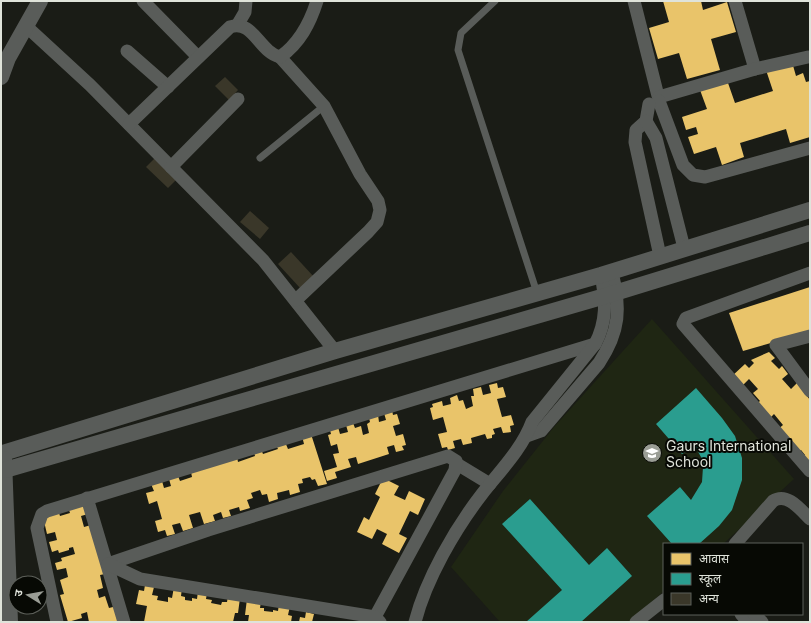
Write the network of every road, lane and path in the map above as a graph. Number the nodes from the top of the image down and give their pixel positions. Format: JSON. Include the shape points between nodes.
{"nodes":[{"id":1,"x":40,"y":1,"type":"edge"},
{"id":2,"x":143,"y":1,"type":"edge"},
{"id":3,"x":246,"y":1,"type":"edge"},
{"id":4,"x":317,"y":1,"type":"edge"},
{"id":5,"x":495,"y":1,"type":"edge"},
{"id":6,"x":634,"y":1,"type":"edge"},
{"id":7,"x":735,"y":1,"type":"edge"},
{"id":8,"x":238,"y":24,"type":"junction"},
{"id":9,"x":26,"y":27,"type":"junction"},
{"id":10,"x":127,"y":51,"type":"dead end"},
{"id":11,"x":198,"y":57,"type":"junction"},
{"id":12,"x":280,"y":57,"type":"junction"},
{"id":13,"x":808,"y":57,"type":"dead end"},
{"id":14,"x":756,"y":69,"type":"junction"},
{"id":15,"x":1,"y":77,"type":"edge"},
{"id":16,"x":168,"y":87,"type":"junction"},
{"id":17,"x":238,"y":99,"type":"dead end"},
{"id":18,"x":656,"y":100,"type":"junction"},
{"id":19,"x":324,"y":106,"type":"junction"},
{"id":20,"x":646,"y":121,"type":"junction"},
{"id":21,"x":129,"y":124,"type":"junction"},
{"id":22,"x":810,"y":148,"type":"edge"},
{"id":23,"x":260,"y":158,"type":"dead end"},
{"id":24,"x":171,"y":167,"type":"junction"},
{"id":25,"x":810,"y":210,"type":"edge"},
{"id":26,"x":810,"y":233,"type":"edge"},
{"id":27,"x":684,"y":248,"type":"junction"},
{"id":28,"x":660,"y":256,"type":"junction"},
{"id":29,"x":606,"y":273,"type":"junction"},
{"id":30,"x":810,"y":273,"type":"edge"},
{"id":31,"x":537,"y":293,"type":"junction"},
{"id":32,"x":611,"y":294,"type":"junction"},
{"id":33,"x":296,"y":300,"type":"junction"},
{"id":34,"x":810,"y":336,"type":"edge"},
{"id":35,"x":595,"y":344,"type":"junction"},
{"id":36,"x":336,"y":351,"type":"junction"},
{"id":37,"x":810,"y":391,"type":"edge"},
{"id":38,"x":527,"y":436,"type":"junction"},
{"id":39,"x":2,"y":451,"type":"edge"},
{"id":40,"x":457,"y":464,"type":"junction"},
{"id":41,"x":810,"y":471,"type":"edge"},
{"id":42,"x":4,"y":479,"type":"edge"},
{"id":43,"x":490,"y":484,"type":"junction"},
{"id":44,"x":87,"y":498,"type":"junction"},
{"id":45,"x":810,"y":519,"type":"edge"},
{"id":46,"x":736,"y":543,"type":"edge"},
{"id":47,"x":108,"y":564,"type":"junction"},
{"id":48,"x":663,"y":601,"type":"edge"},
{"id":49,"x":377,"y":620,"type":"edge"},
{"id":50,"x":10,"y":622,"type":"edge"},
{"id":51,"x":57,"y":622,"type":"edge"},
{"id":52,"x":124,"y":622,"type":"edge"},
{"id":53,"x":415,"y":622,"type":"edge"},
{"id":54,"x":636,"y":622,"type":"edge"}],
"edges":[{"from":1,"to":9,"type":"street"},
{"from":2,"to":11,"type":"street"},
{"from":3,"to":8,"type":"street"},
{"from":4,"to":12,"type":"street","via":[[308,27],[290,50]]},
{"from":5,"to":31,"type":"lane","via":[[462,33],[458,50]]},
{"from":6,"to":18,"type":"street"},
{"from":7,"to":14,"type":"street"},
{"from":8,"to":11,"type":"street","via":[[220,35]]},
{"from":8,"to":12,"type":"street","via":[[246,27],[264,48]]},
{"from":9,"to":15,"type":"street","via":[[8,58]]},
{"from":9,"to":21,"type":"street"},
{"from":10,"to":16,"type":"street"},
{"from":11,"to":16,"type":"street"},
{"from":12,"to":19,"type":"street"},
{"from":13,"to":14,"type":"street"},
{"from":14,"to":18,"type":"street"},
{"from":16,"to":21,"type":"street"},
{"from":17,"to":24,"type":"street"},
{"from":18,"to":20,"type":"street"},
{"from":18,"to":22,"type":"street","via":[[683,165],[693,175],[704,177]]},
{"from":19,"to":23,"type":"lane"},
{"from":19,"to":33,"type":"street","via":[[360,174],[378,201],[380,210],[377,222],[368,232]]},
{"from":20,"to":27,"type":"street","via":[[656,138]]},
{"from":20,"to":28,"type":"street","via":[[636,130],[635,142]]},
{"from":21,"to":24,"type":"street"},
{"from":24,"to":33,"type":"street","via":[[263,260]]},
{"from":25,"to":27,"type":"street"},
{"from":26,"to":32,"type":"street"},
{"from":27,"to":28,"type":"street"},
{"from":28,"to":29,"type":"street"},
{"from":29,"to":31,"type":"street"},
{"from":29,"to":32,"type":"street"},
{"from":30,"to":41,"type":"street","via":[[686,318],[683,324]]},
{"from":31,"to":36,"type":"street"},
{"from":32,"to":35,"type":"street","via":[[604,323]]},
{"from":32,"to":38,"type":"street","via":[[618,314],[613,338],[607,351],[541,431]]},
{"from":32,"to":42,"type":"street"},
{"from":33,"to":36,"type":"street"},
{"from":34,"to":37,"type":"street","via":[[776,345]]},
{"from":35,"to":38,"type":"street","via":[[532,422]]},
{"from":35,"to":44,"type":"street"},
{"from":36,"to":39,"type":"street"},
{"from":38,"to":43,"type":"street"},
{"from":39,"to":42,"type":"street"},
{"from":40,"to":43,"type":"street"},
{"from":40,"to":47,"type":"street","via":[[448,456],[208,530]]},
{"from":40,"to":49,"type":"street"},
{"from":42,"to":50,"type":"street"},
{"from":43,"to":53,"type":"street","via":[[474,505],[430,577]]},
{"from":44,"to":47,"type":"street"},
{"from":44,"to":51,"type":"street","via":[[47,511],[38,522],[37,528]]},
{"from":45,"to":46,"type":"street","via":[[788,499],[778,498]]},
{"from":47,"to":49,"type":"street","via":[[140,579]]},
{"from":47,"to":52,"type":"street"},
{"from":48,"to":54,"type":"street"}]}
